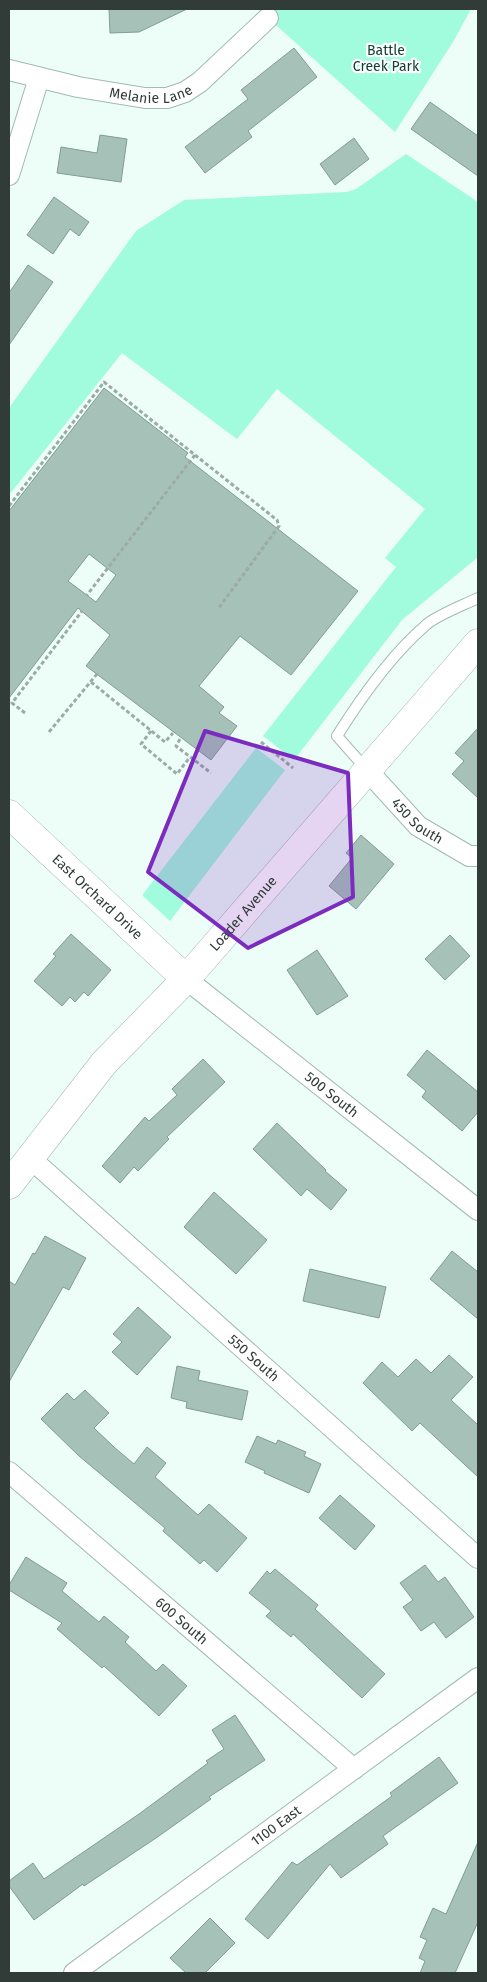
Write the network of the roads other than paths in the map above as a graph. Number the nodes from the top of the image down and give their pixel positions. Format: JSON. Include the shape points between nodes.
{"nodes":[{"id":1,"x":268,"y":18,"type":"dead end"},
{"id":2,"x":9,"y":70,"type":"edge"},
{"id":3,"x":40,"y":78,"type":"junction"},
{"id":4,"x":9,"y":175,"type":"edge"},
{"id":5,"x":478,"y":598,"type":"edge"},
{"id":6,"x":478,"y":643,"type":"edge"},
{"id":7,"x":367,"y":770,"type":"junction"},
{"id":8,"x":9,"y":814,"type":"edge"},
{"id":9,"x":478,"y":856,"type":"edge"},
{"id":10,"x":186,"y":979,"type":"junction"},
{"id":11,"x":30,"y":1158,"type":"junction"},
{"id":12,"x":9,"y":1185,"type":"edge"},
{"id":13,"x":478,"y":1210,"type":"edge"},
{"id":14,"x":9,"y":1472,"type":"edge"},
{"id":15,"x":478,"y":1558,"type":"edge"},
{"id":16,"x":478,"y":1678,"type":"edge"},
{"id":17,"x":354,"y":1769,"type":"junction"},
{"id":18,"x":74,"y":1973,"type":"edge"}],
"edges":[{"from":1,"to":3,"type":"street","name":"Melanie Lane","via":[[200,82],[167,98],[145,98]]},
{"from":2,"to":3,"type":"street","name":"Melanie Lane"},
{"from":3,"to":4,"type":"street"},
{"from":5,"to":7,"type":"lane","via":[[428,623],[392,660],[351,714],[337,736]]},
{"from":6,"to":7,"type":"street","name":"Loader Avenue"},
{"from":7,"to":9,"type":"street","name":"450 South","via":[[418,826],[469,856]]},
{"from":7,"to":10,"type":"street","name":"Loader Avenue"},
{"from":8,"to":10,"type":"street","name":"East Orchard Drive"},
{"from":10,"to":11,"type":"street","name":"Loader Avenue","via":[[104,1063]]},
{"from":10,"to":13,"type":"street","name":"500 South"},
{"from":11,"to":12,"type":"street","name":"Loader Avenue"},
{"from":11,"to":15,"type":"street","name":"550 South"},
{"from":14,"to":17,"type":"street","name":"600 South"},
{"from":16,"to":17,"type":"street","name":"1100 East"},
{"from":17,"to":18,"type":"street","name":"1100 East"}]}
